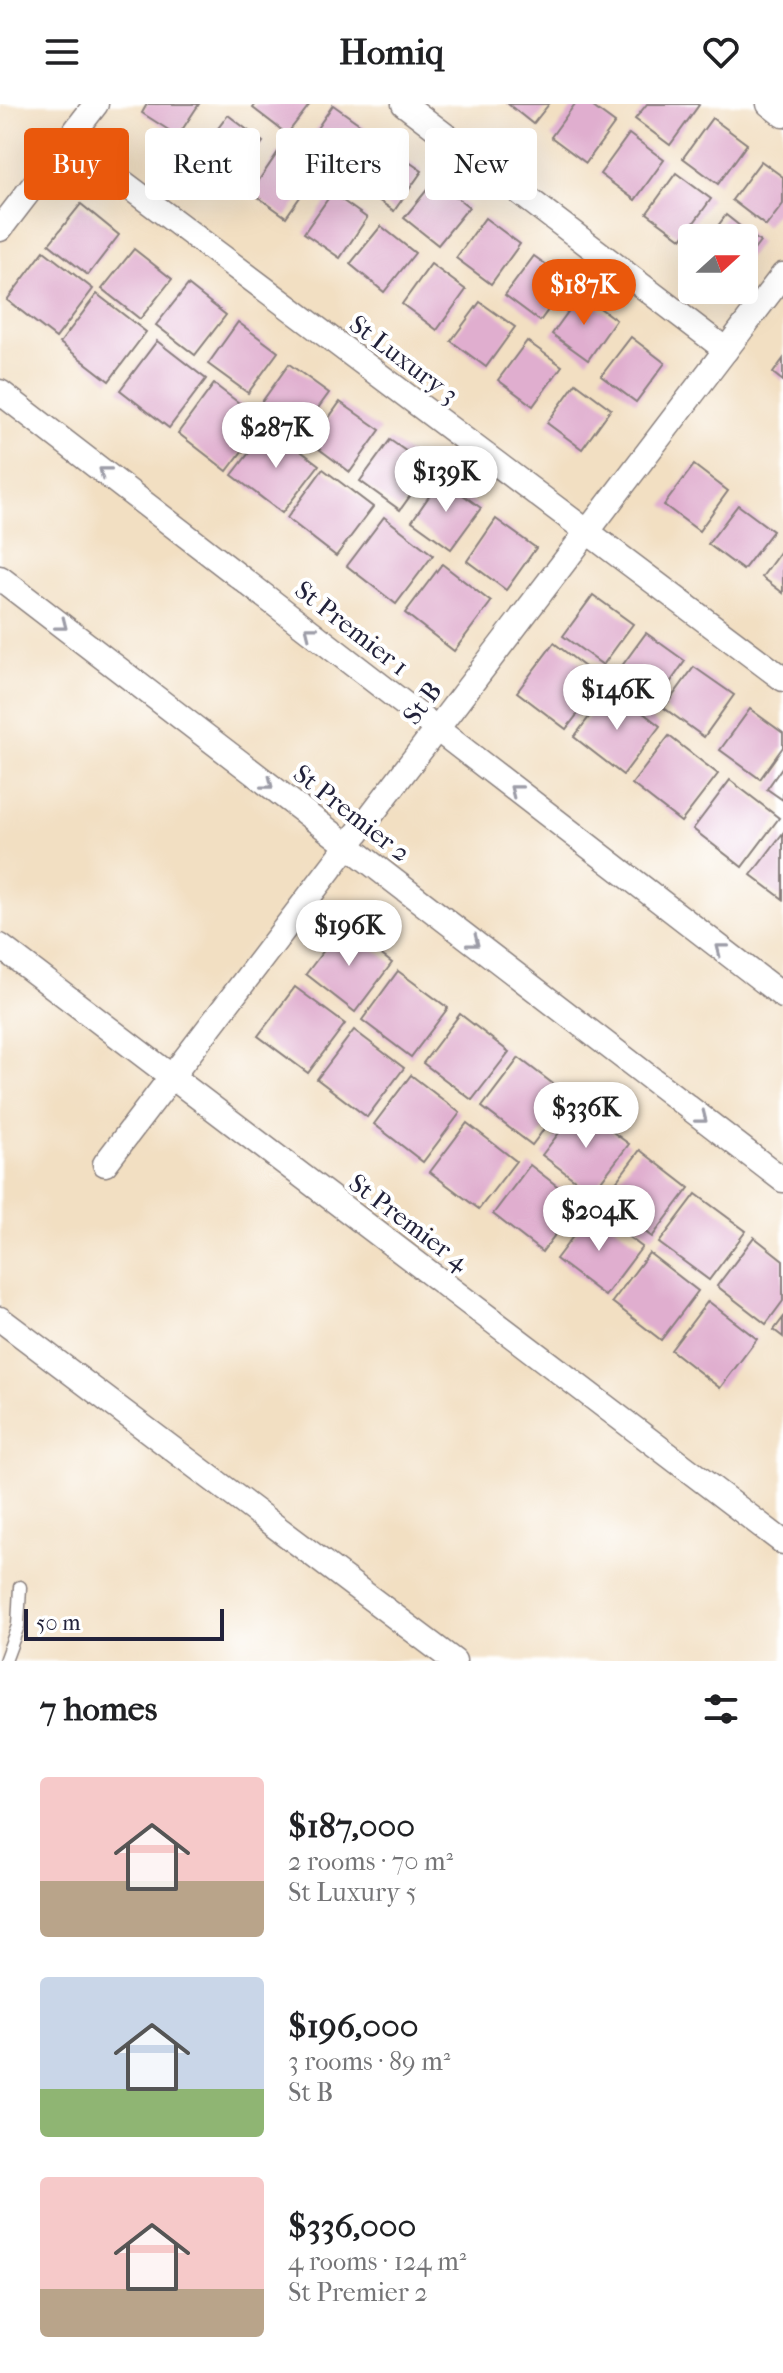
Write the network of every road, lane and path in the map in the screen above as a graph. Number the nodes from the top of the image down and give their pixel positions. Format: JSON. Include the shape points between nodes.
{"nodes":[{"id":1,"x":96,"y":104,"type":"edge"},
{"id":2,"x":404,"y":104,"type":"edge"},
{"id":3,"x":769,"y":104,"type":"edge"},
{"id":4,"x":783,"y":115,"type":"edge"},
{"id":5,"x":78,"y":128,"type":"edge"},
{"id":6,"x":129,"y":187,"type":"edge"},
{"id":7,"x":24,"y":198,"type":"edge"},
{"id":8,"x":0,"y":229,"type":"edge"},
{"id":9,"x":783,"y":275,"type":"edge"},
{"id":10,"x":726,"y":350,"type":"junction"},
{"id":11,"x":0,"y":392,"type":"edge"},
{"id":12,"x":587,"y":532,"type":"junction"},
{"id":13,"x":0,"y":578,"type":"edge"},
{"id":14,"x":783,"y":679,"type":"edge"},
{"id":15,"x":437,"y":729,"type":"junction"},
{"id":16,"x":348,"y":845,"type":"junction"},
{"id":17,"x":0,"y":946,"type":"edge"},
{"id":18,"x":783,"y":996,"type":"edge"},
{"id":19,"x":172,"y":1076,"type":"junction"},
{"id":20,"x":105,"y":1164,"type":"dead end"},
{"id":21,"x":783,"y":1180,"type":"edge"},
{"id":22,"x":0,"y":1319,"type":"edge"},
{"id":23,"x":783,"y":1542,"type":"edge"},
{"id":24,"x":20,"y":1587,"type":"dead end"},
{"id":25,"x":5,"y":1661,"type":"edge"},
{"id":26,"x":454,"y":1661,"type":"edge"}],
"edges":[{"from":1,"to":5,"type":"street"},
{"from":2,"to":10,"type":"street"},
{"from":3,"to":4,"type":"street"},
{"from":6,"to":12,"type":"street","name":"St Luxury 3"},
{"from":7,"to":8,"type":"street"},
{"from":9,"to":10,"type":"street","name":"St B"},
{"from":10,"to":12,"type":"street","name":"St B"},
{"from":15,"to":11,"type":"street","name":"St Premier 1","one_way":true},
{"from":12,"to":14,"type":"street","name":"St Luxury 3"},
{"from":12,"to":15,"type":"street","name":"St B"},
{"from":13,"to":16,"type":"street","name":"St Premier 2","one_way":true},
{"from":15,"to":16,"type":"street","name":"St B"},
{"from":18,"to":15,"type":"street","name":"St Premier 1","one_way":true},
{"from":16,"to":19,"type":"street","name":"St B"},
{"from":16,"to":21,"type":"street","name":"St Premier 2","one_way":true},
{"from":17,"to":19,"type":"street","name":"St Premier 4"},
{"from":19,"to":20,"type":"street","name":"St B"},
{"from":19,"to":23,"type":"street","name":"St Premier 4"},
{"from":22,"to":26,"type":"street"},
{"from":24,"to":25,"type":"lane","via":[[18,1626]]}]}
